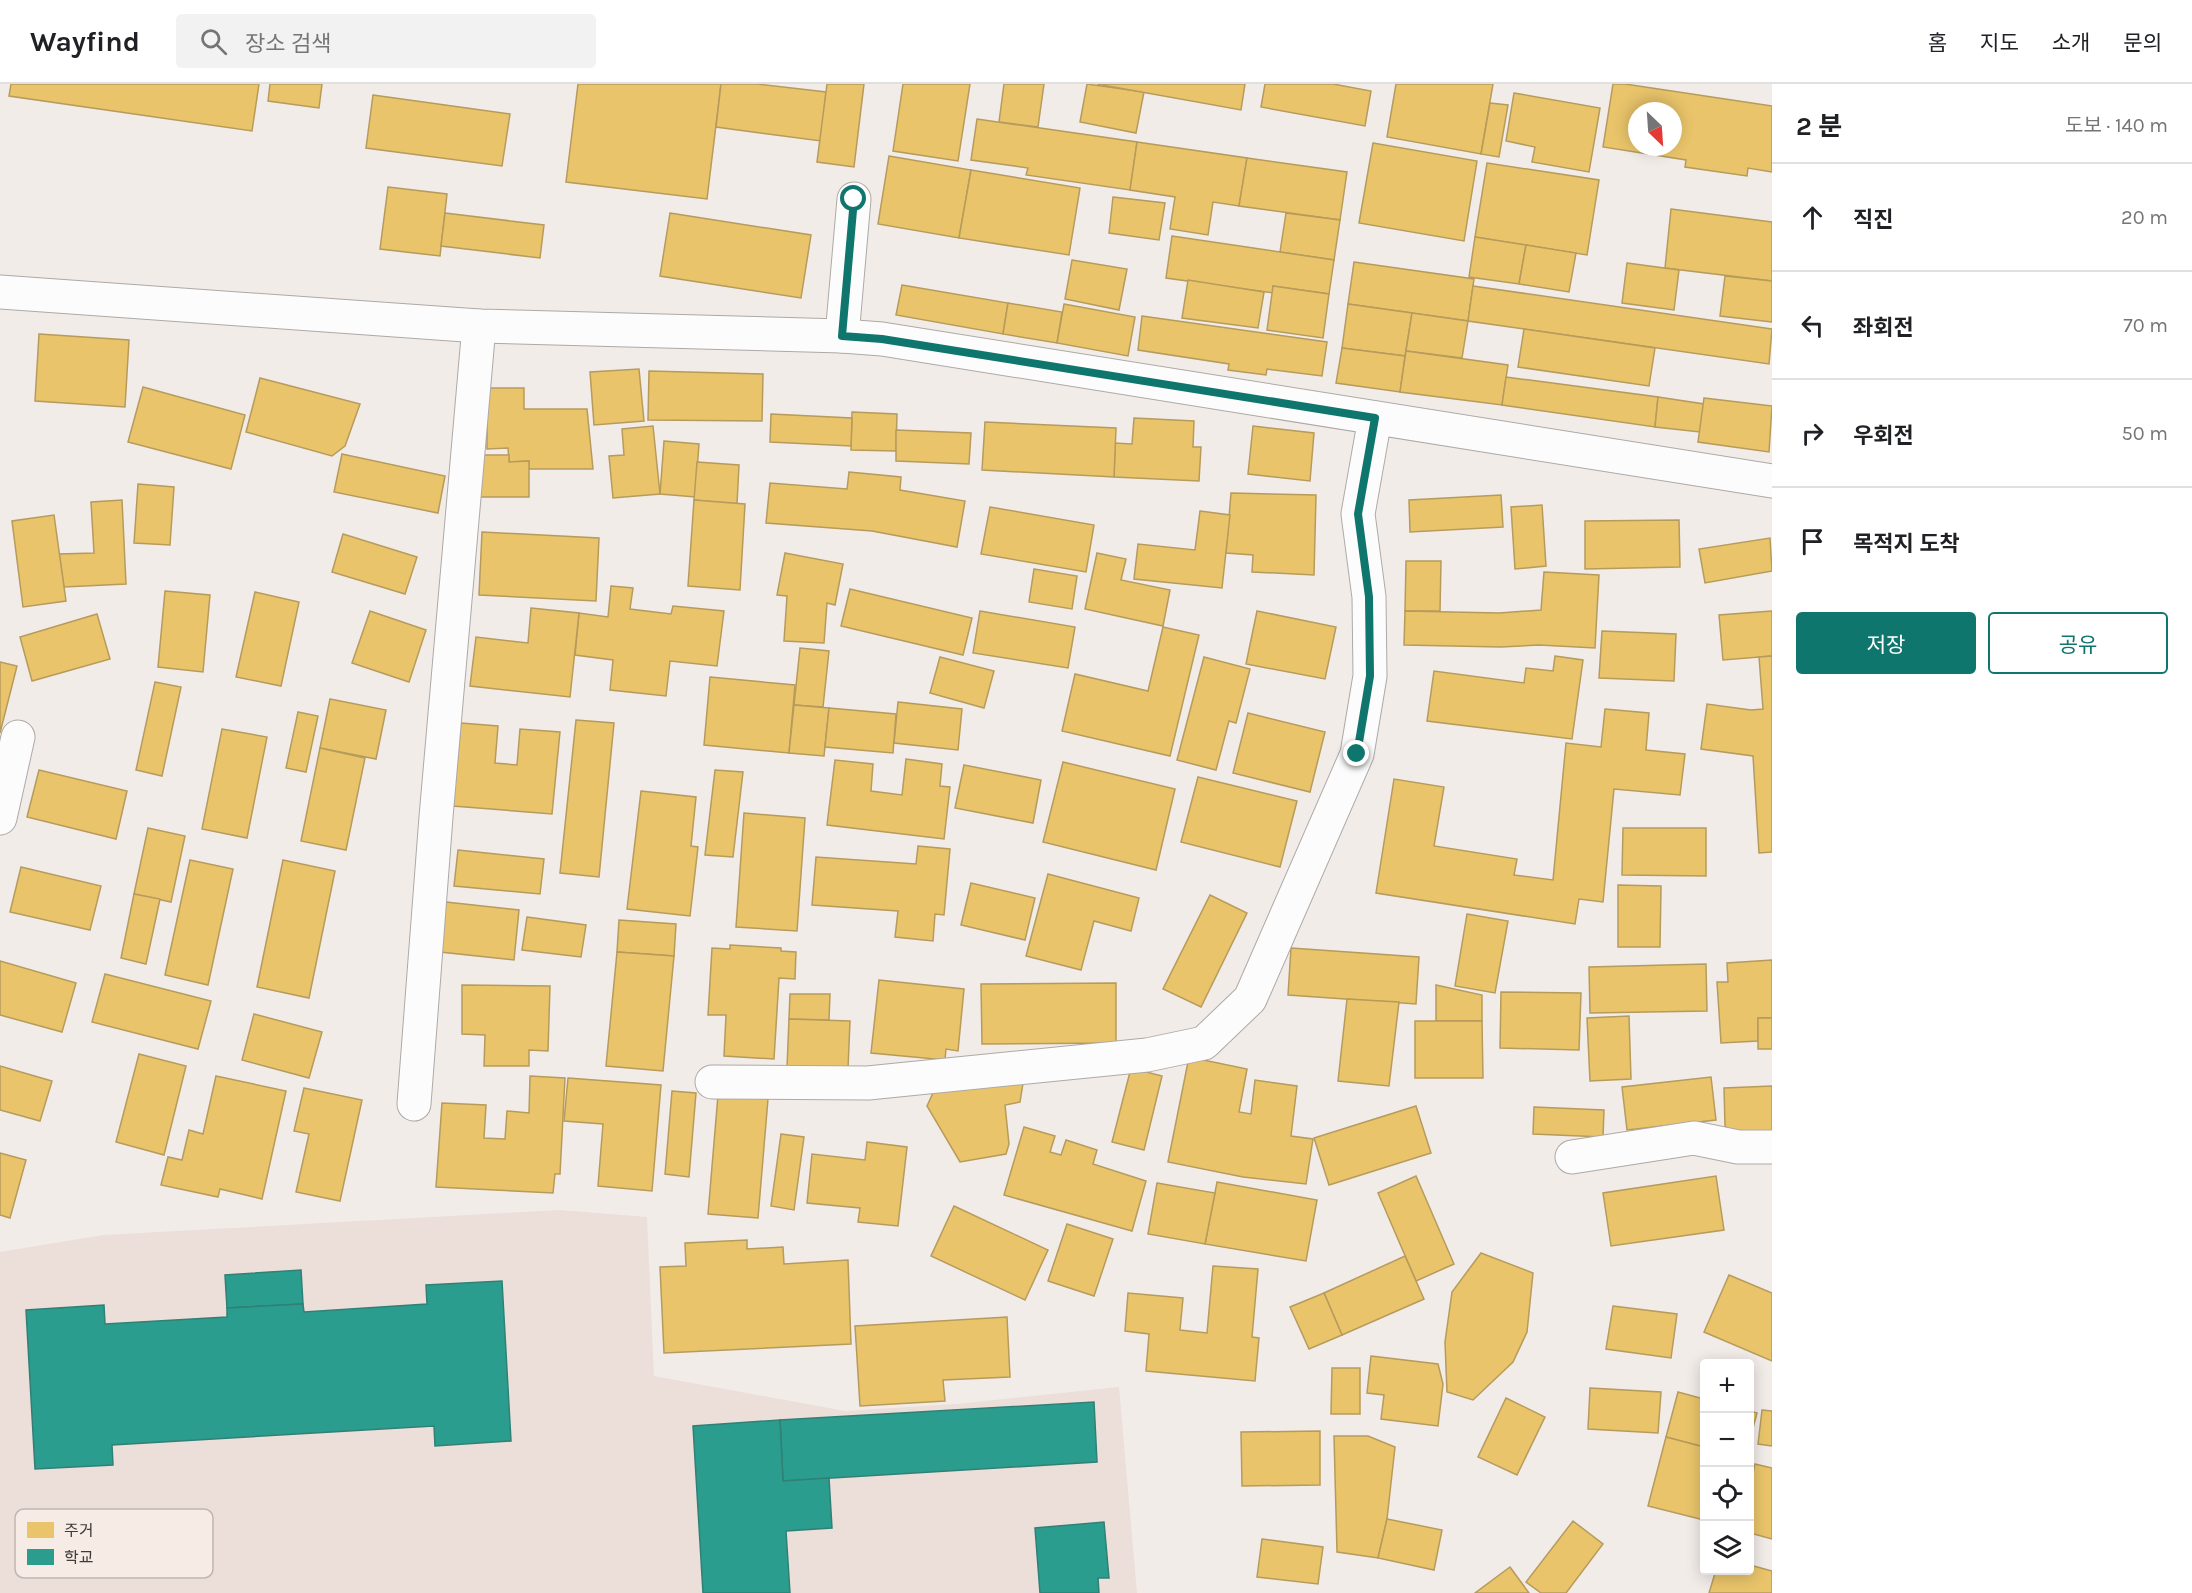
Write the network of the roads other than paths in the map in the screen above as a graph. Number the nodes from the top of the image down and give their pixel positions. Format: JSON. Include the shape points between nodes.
{"nodes":[{"id":1,"x":854,"y":199,"type":"dead end"},
{"id":2,"x":0,"y":292,"type":"edge"},
{"id":3,"x":479,"y":326,"type":"junction"},
{"id":4,"x":842,"y":336,"type":"junction"},
{"id":5,"x":1375,"y":418,"type":"junction"},
{"id":6,"x":1772,"y":481,"type":"edge"},
{"id":7,"x":18,"y":737,"type":"dead end"},
{"id":8,"x":0,"y":818,"type":"edge"},
{"id":9,"x":712,"y":1082,"type":"dead end"},
{"id":10,"x":414,"y":1104,"type":"dead end"},
{"id":11,"x":1772,"y":1147,"type":"edge"},
{"id":12,"x":1572,"y":1157,"type":"dead end"}],
"edges":[{"from":1,"to":4,"type":"street"},
{"from":2,"to":3,"type":"street"},
{"from":3,"to":4,"type":"street"},
{"from":3,"to":10,"type":"street"},
{"from":4,"to":5,"type":"street"},
{"from":5,"to":6,"type":"street"},
{"from":5,"to":9,"type":"street","via":[[1358,514],[1369,597],[1370,676],[1357,754],[1250,999],[1204,1043],[1146,1055],[868,1083]]},
{"from":7,"to":8,"type":"street"},
{"from":11,"to":12,"type":"street","via":[[1738,1147],[1694,1138]]}]}
